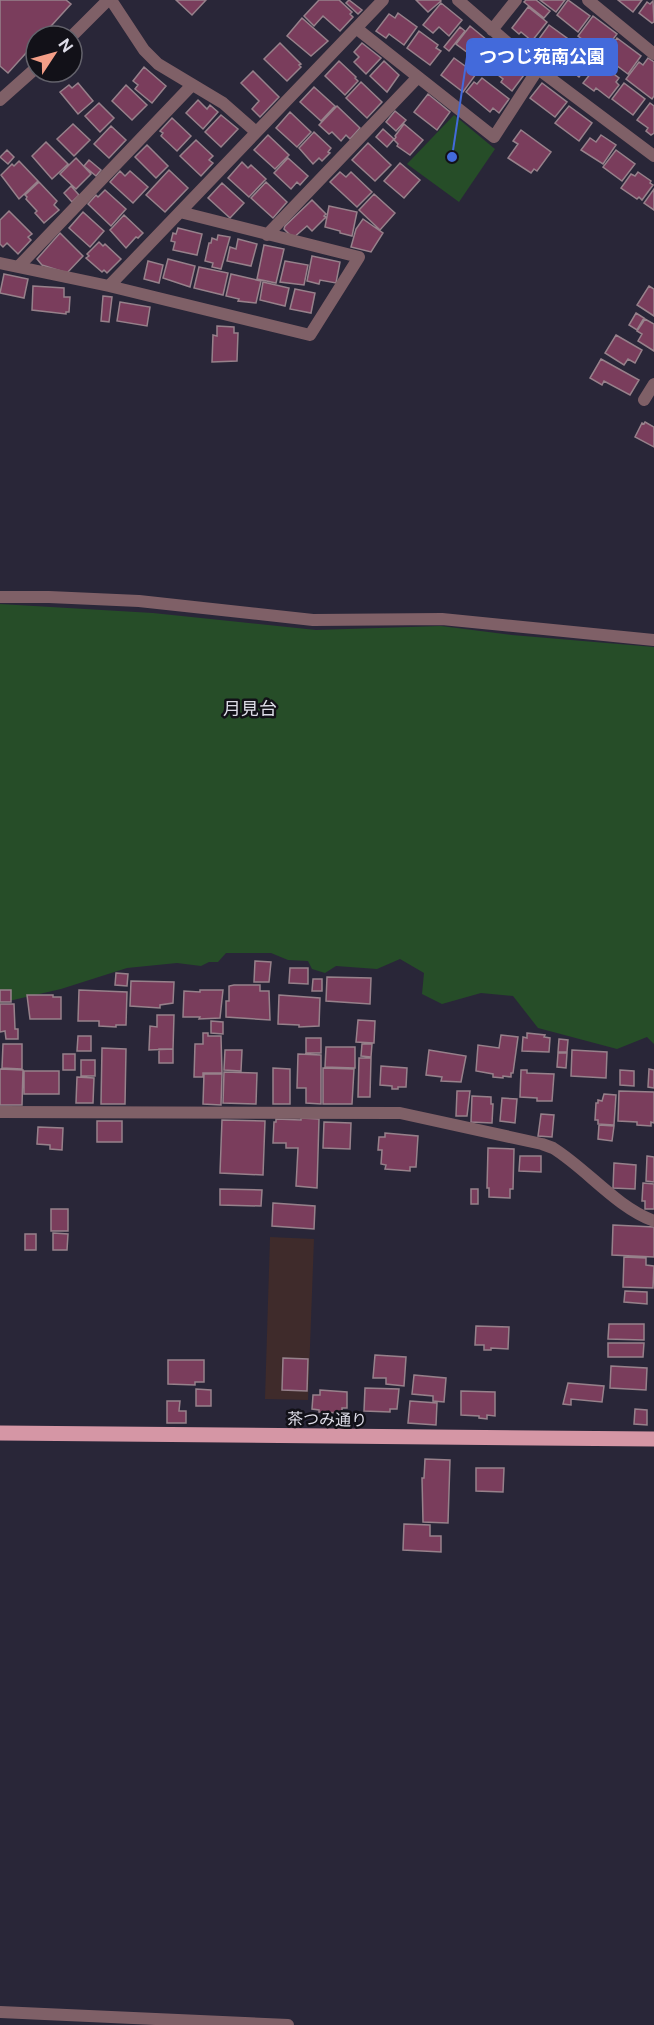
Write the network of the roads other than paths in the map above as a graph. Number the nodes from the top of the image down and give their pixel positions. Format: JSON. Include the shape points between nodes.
{"nodes":[{"id":1,"x":109,"y":0,"type":"edge"},
{"id":2,"x":383,"y":0,"type":"edge"},
{"id":3,"x":458,"y":0,"type":"edge"},
{"id":4,"x":516,"y":0,"type":"edge"},
{"id":5,"x":588,"y":0,"type":"edge"},
{"id":6,"x":84,"y":24,"type":"edge"},
{"id":7,"x":356,"y":28,"type":"junction"},
{"id":8,"x":492,"y":30,"type":"junction"},
{"id":9,"x":654,"y":54,"type":"edge"},
{"id":10,"x":538,"y":69,"type":"junction"},
{"id":11,"x":418,"y":77,"type":"junction"},
{"id":12,"x":24,"y":79,"type":"edge"},
{"id":13,"x":192,"y":85,"type":"junction"},
{"id":14,"x":0,"y":100,"type":"edge"},
{"id":15,"x":256,"y":132,"type":"junction"},
{"id":16,"x":654,"y":156,"type":"edge"},
{"id":17,"x":180,"y":212,"type":"junction"},
{"id":18,"x":267,"y":235,"type":"junction"},
{"id":19,"x":0,"y":263,"type":"edge"},
{"id":20,"x":19,"y":267,"type":"junction"},
{"id":21,"x":109,"y":286,"type":"junction"},
{"id":22,"x":654,"y":384,"type":"edge"},
{"id":23,"x":644,"y":400,"type":"dead end"},
{"id":24,"x":0,"y":597,"type":"edge"},
{"id":25,"x":654,"y":640,"type":"edge"},
{"id":26,"x":0,"y":1112,"type":"edge"},
{"id":27,"x":654,"y":1221,"type":"edge"},
{"id":28,"x":0,"y":1433,"type":"edge"},
{"id":29,"x":654,"y":1439,"type":"edge"},
{"id":30,"x":0,"y":2012,"type":"edge"},
{"id":31,"x":288,"y":2025,"type":"edge"}],
"edges":[{"from":1,"to":6,"type":"street"},
{"from":1,"to":13,"type":"street","via":[[144,50],[158,64]]},
{"from":2,"to":7,"type":"street"},
{"from":3,"to":8,"type":"street"},
{"from":4,"to":8,"type":"street"},
{"from":5,"to":9,"type":"street"},
{"from":7,"to":11,"type":"street"},
{"from":7,"to":15,"type":"street"},
{"from":8,"to":10,"type":"street"},
{"from":10,"to":11,"type":"street","via":[[494,137]]},
{"from":10,"to":16,"type":"street"},
{"from":11,"to":18,"type":"street"},
{"from":12,"to":14,"type":"street"},
{"from":13,"to":15,"type":"street","via":[[223,103]]},
{"from":13,"to":20,"type":"street"},
{"from":15,"to":17,"type":"street"},
{"from":17,"to":18,"type":"street"},
{"from":17,"to":21,"type":"street"},
{"from":18,"to":21,"type":"street","via":[[359,257],[309,335]]},
{"from":19,"to":20,"type":"street"},
{"from":20,"to":21,"type":"street"},
{"from":22,"to":23,"type":"street"},
{"from":24,"to":25,"type":"street","via":[[139,601],[313,620],[442,620]]},
{"from":26,"to":27,"type":"street","via":[[400,1113],[552,1148],[611,1195]]},
{"from":28,"to":29,"type":"main road","name":"茶つみ通り"},
{"from":30,"to":31,"type":"street"}]}
